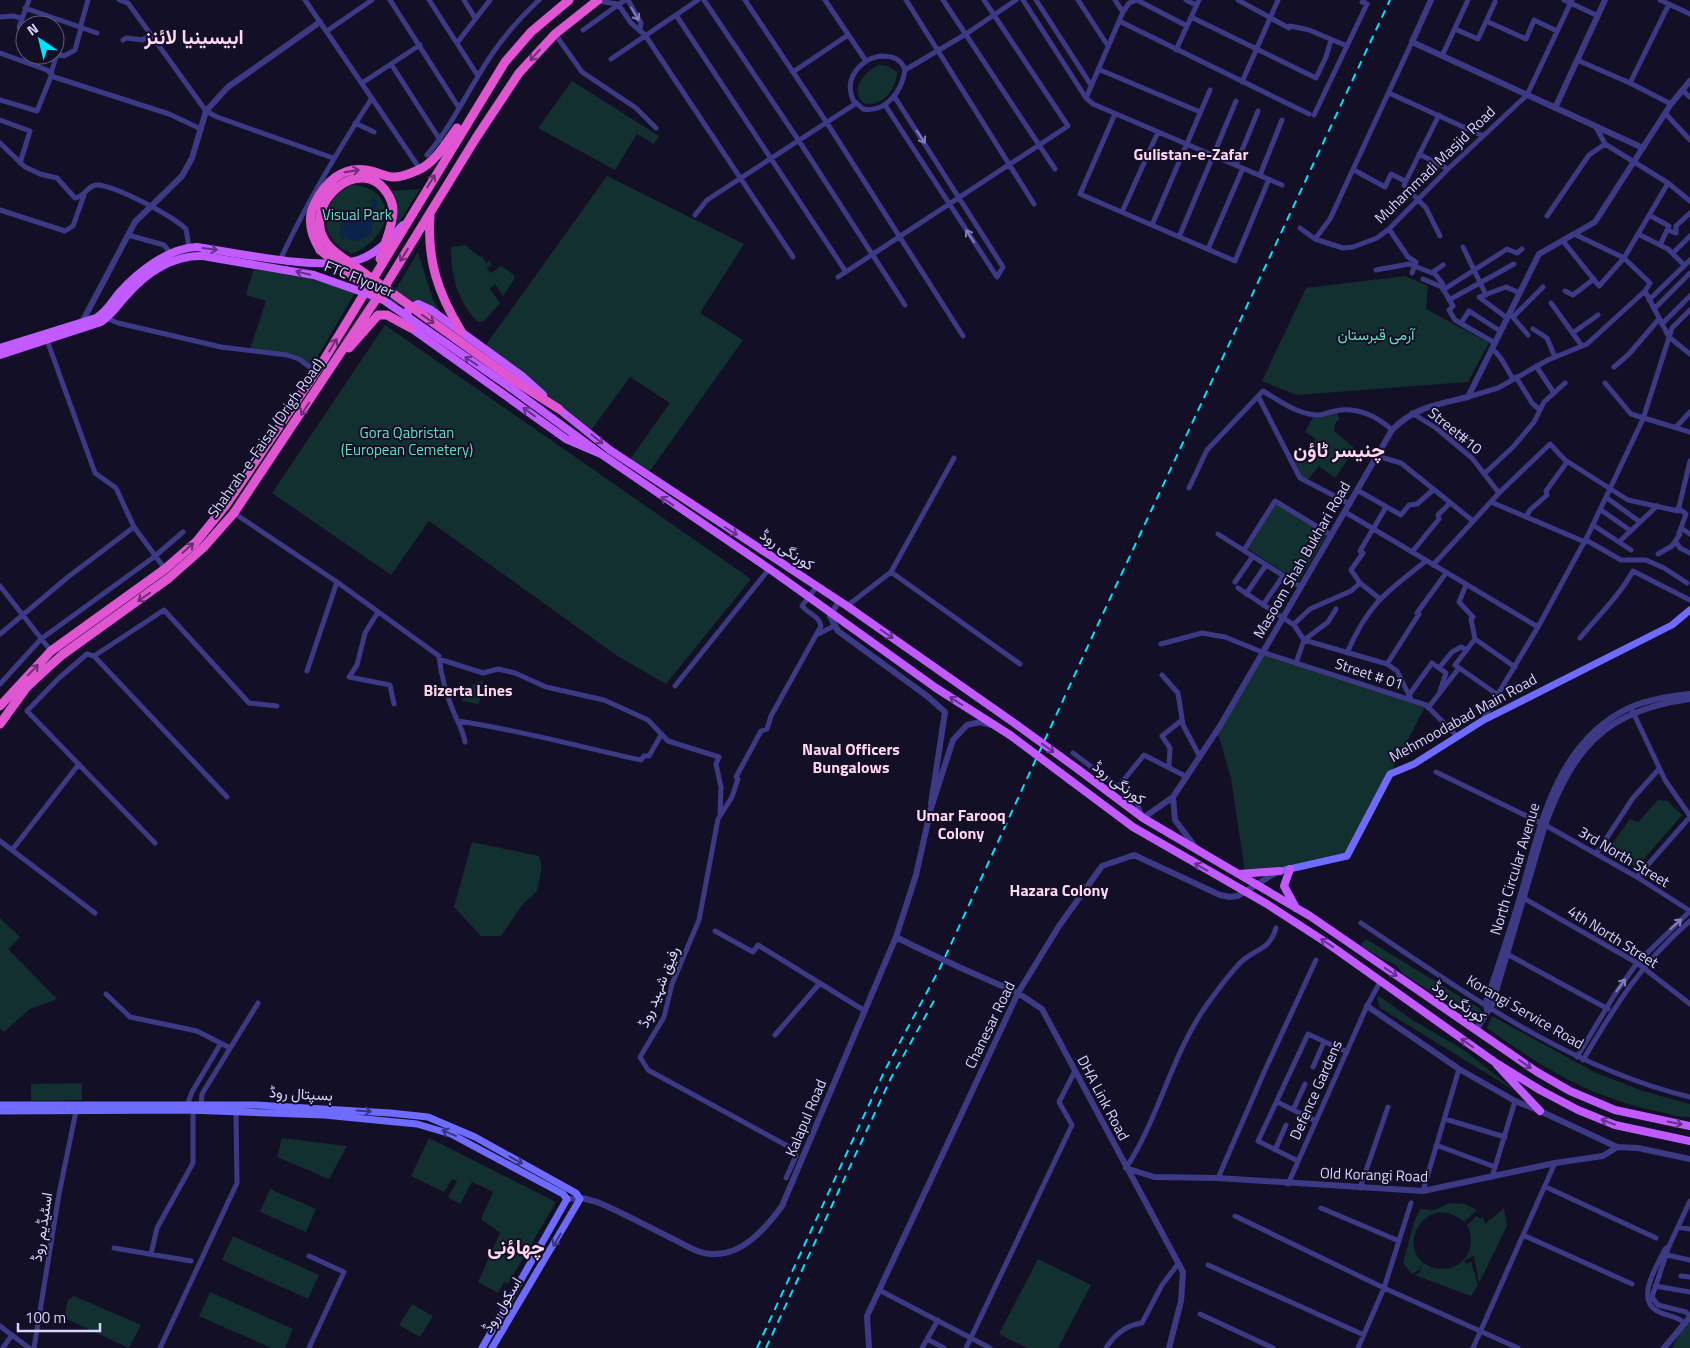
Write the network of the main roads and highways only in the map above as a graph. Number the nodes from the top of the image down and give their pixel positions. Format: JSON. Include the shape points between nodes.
{"nodes":[{"id":1,"x":598,"y":0,"type":"edge"},
{"id":2,"x":566,"y":1,"type":"edge"},
{"id":3,"x":485,"y":93,"type":"junction"},
{"id":4,"x":430,"y":214,"type":"junction"},
{"id":5,"x":406,"y":222,"type":"junction"},
{"id":6,"x":384,"y":245,"type":"junction"},
{"id":7,"x":377,"y":272,"type":"junction"},
{"id":8,"x":382,"y":299,"type":"junction"},
{"id":9,"x":104,"y":317,"type":"junction"},
{"id":10,"x":80,"y":326,"type":"junction"},
{"id":11,"x":410,"y":328,"type":"junction"},
{"id":12,"x":461,"y":331,"type":"junction"},
{"id":13,"x":0,"y":348,"type":"edge"},
{"id":14,"x":0,"y":355,"type":"edge"},
{"id":15,"x":338,"y":358,"type":"junction"},
{"id":16,"x":513,"y":385,"type":"junction"},
{"id":17,"x":559,"y":409,"type":"junction"},
{"id":18,"x":601,"y":454,"type":"junction"},
{"id":19,"x":1690,"y":610,"type":"edge"},
{"id":20,"x":0,"y":706,"type":"edge"},
{"id":21,"x":0,"y":724,"type":"edge"},
{"id":22,"x":1285,"y":870,"type":"junction"},
{"id":23,"x":1239,"y":874,"type":"junction"},
{"id":24,"x":1296,"y":909,"type":"junction"},
{"id":25,"x":1496,"y":1063,"type":"junction"},
{"id":26,"x":0,"y":1105,"type":"edge"},
{"id":27,"x":0,"y":1111,"type":"edge"},
{"id":28,"x":1540,"y":1111,"type":"road end"},
{"id":29,"x":1690,"y":1126,"type":"edge"},
{"id":30,"x":1690,"y":1141,"type":"edge"},
{"id":31,"x":580,"y":1198,"type":"joint"},
{"id":32,"x":567,"y":1199,"type":"joint"},
{"id":33,"x":482,"y":1348,"type":"edge"},
{"id":34,"x":492,"y":1348,"type":"edge"}],
"edges":[{"from":1,"to":4,"type":"highway","name":"Shahrah-e-Faisal (Drigh Road)","one_way":true,"via":[[555,34],[519,74]]},
{"from":2,"to":3,"type":"highway","via":[[517,47]]},
{"from":5,"to":3,"type":"highway","one_way":true},
{"from":8,"to":3,"type":"highway","one_way":true,"bridge":true,"via":[[320,250],[312,236],[310,216],[313,206],[334,178],[345,172],[361,170],[392,177],[420,170],[446,144],[467,112]]},
{"from":4,"to":12,"type":"highway","via":[[433,270],[440,292]]},
{"from":4,"to":15,"type":"highway","name":"Shahrah-e-Faisal (Drigh Road)","one_way":true},
{"from":5,"to":6,"type":"main road"},
{"from":5,"to":7,"type":"highway"},
{"from":6,"to":7,"type":"highway"},
{"from":9,"to":6,"type":"main road","one_way":true,"via":[[136,276],[189,247],[306,262],[343,262],[366,256]]},
{"from":6,"to":16,"type":"highway","one_way":true,"bridge":true,"via":[[394,212],[388,194],[369,179],[342,183],[327,198],[319,215],[324,239],[346,260]]},
{"from":20,"to":7,"type":"highway","name":"Shahrah-e-Faisal (Drigh Road)","one_way":true,"via":[[51,651],[165,569],[196,542],[226,505],[316,372]]},
{"from":8,"to":9,"type":"main road","name":"FTC Flyover","one_way":true,"bridge":true,"via":[[314,275],[203,256],[181,258],[156,270]]},
{"from":16,"to":8,"type":"main road","name":"FTC Flyover","one_way":true,"bridge":true},
{"from":9,"to":10,"type":"main road"},
{"from":10,"to":13,"type":"main road"},
{"from":10,"to":14,"type":"main road"},
{"from":11,"to":12,"type":"main road","name":"کورنگی روڈ","via":[[408,310],[420,304]]},
{"from":11,"to":15,"type":"highway","via":[[387,315],[378,315]]},
{"from":18,"to":11,"type":"main road","one_way":true,"via":[[566,439]]},
{"from":12,"to":17,"type":"main road","name":"کورنگی روڈ","via":[[522,376]]},
{"from":15,"to":21,"type":"highway","name":"Shahrah-e-Faisal (Drigh Road)","one_way":true,"via":[[234,513],[203,548],[170,578],[62,655],[26,688]]},
{"from":16,"to":17,"type":"highway"},
{"from":16,"to":18,"type":"main road","name":"کورنگی روڈ"},
{"from":17,"to":23,"type":"main road","name":"کورنگی روڈ","one_way":true,"bridge":true,"via":[[610,450],[847,606],[1143,818]]},
{"from":25,"to":18,"type":"main road","name":"کورنگی روڈ","one_way":true,"bridge":true,"via":[[1328,943],[1133,827],[1010,735],[936,688]]},
{"from":19,"to":22,"type":"main road","name":"Mehmoodabad Main Road","via":[[1672,624],[1482,721],[1414,764],[1390,774],[1347,856]]},
{"from":22,"to":23,"type":"main road"},
{"from":22,"to":24,"type":"main road","via":[[1284,886]]},
{"from":23,"to":24,"type":"main road","name":"کورنگی روڈ"},
{"from":24,"to":29,"type":"main road","name":"کورنگی روڈ","one_way":true,"via":[[1537,1072],[1593,1102]]},
{"from":25,"to":28,"type":"main road"},
{"from":30,"to":25,"type":"main road","name":"کورنگی روڈ","one_way":true,"via":[[1615,1125],[1570,1106]]},
{"from":26,"to":31,"type":"main road","name":"ہسپتال روڈ","one_way":true,"via":[[188,1103],[325,1108],[428,1117],[475,1137]]},
{"from":32,"to":27,"type":"main road","name":"ہسپتال روڈ","one_way":true,"via":[[563,1194],[435,1128],[369,1119],[193,1110]]},
{"from":31,"to":34,"type":"main road","name":"اسکول روڈ","one_way":true},
{"from":32,"to":33,"type":"main road","name":"اسکول روڈ"}]}
